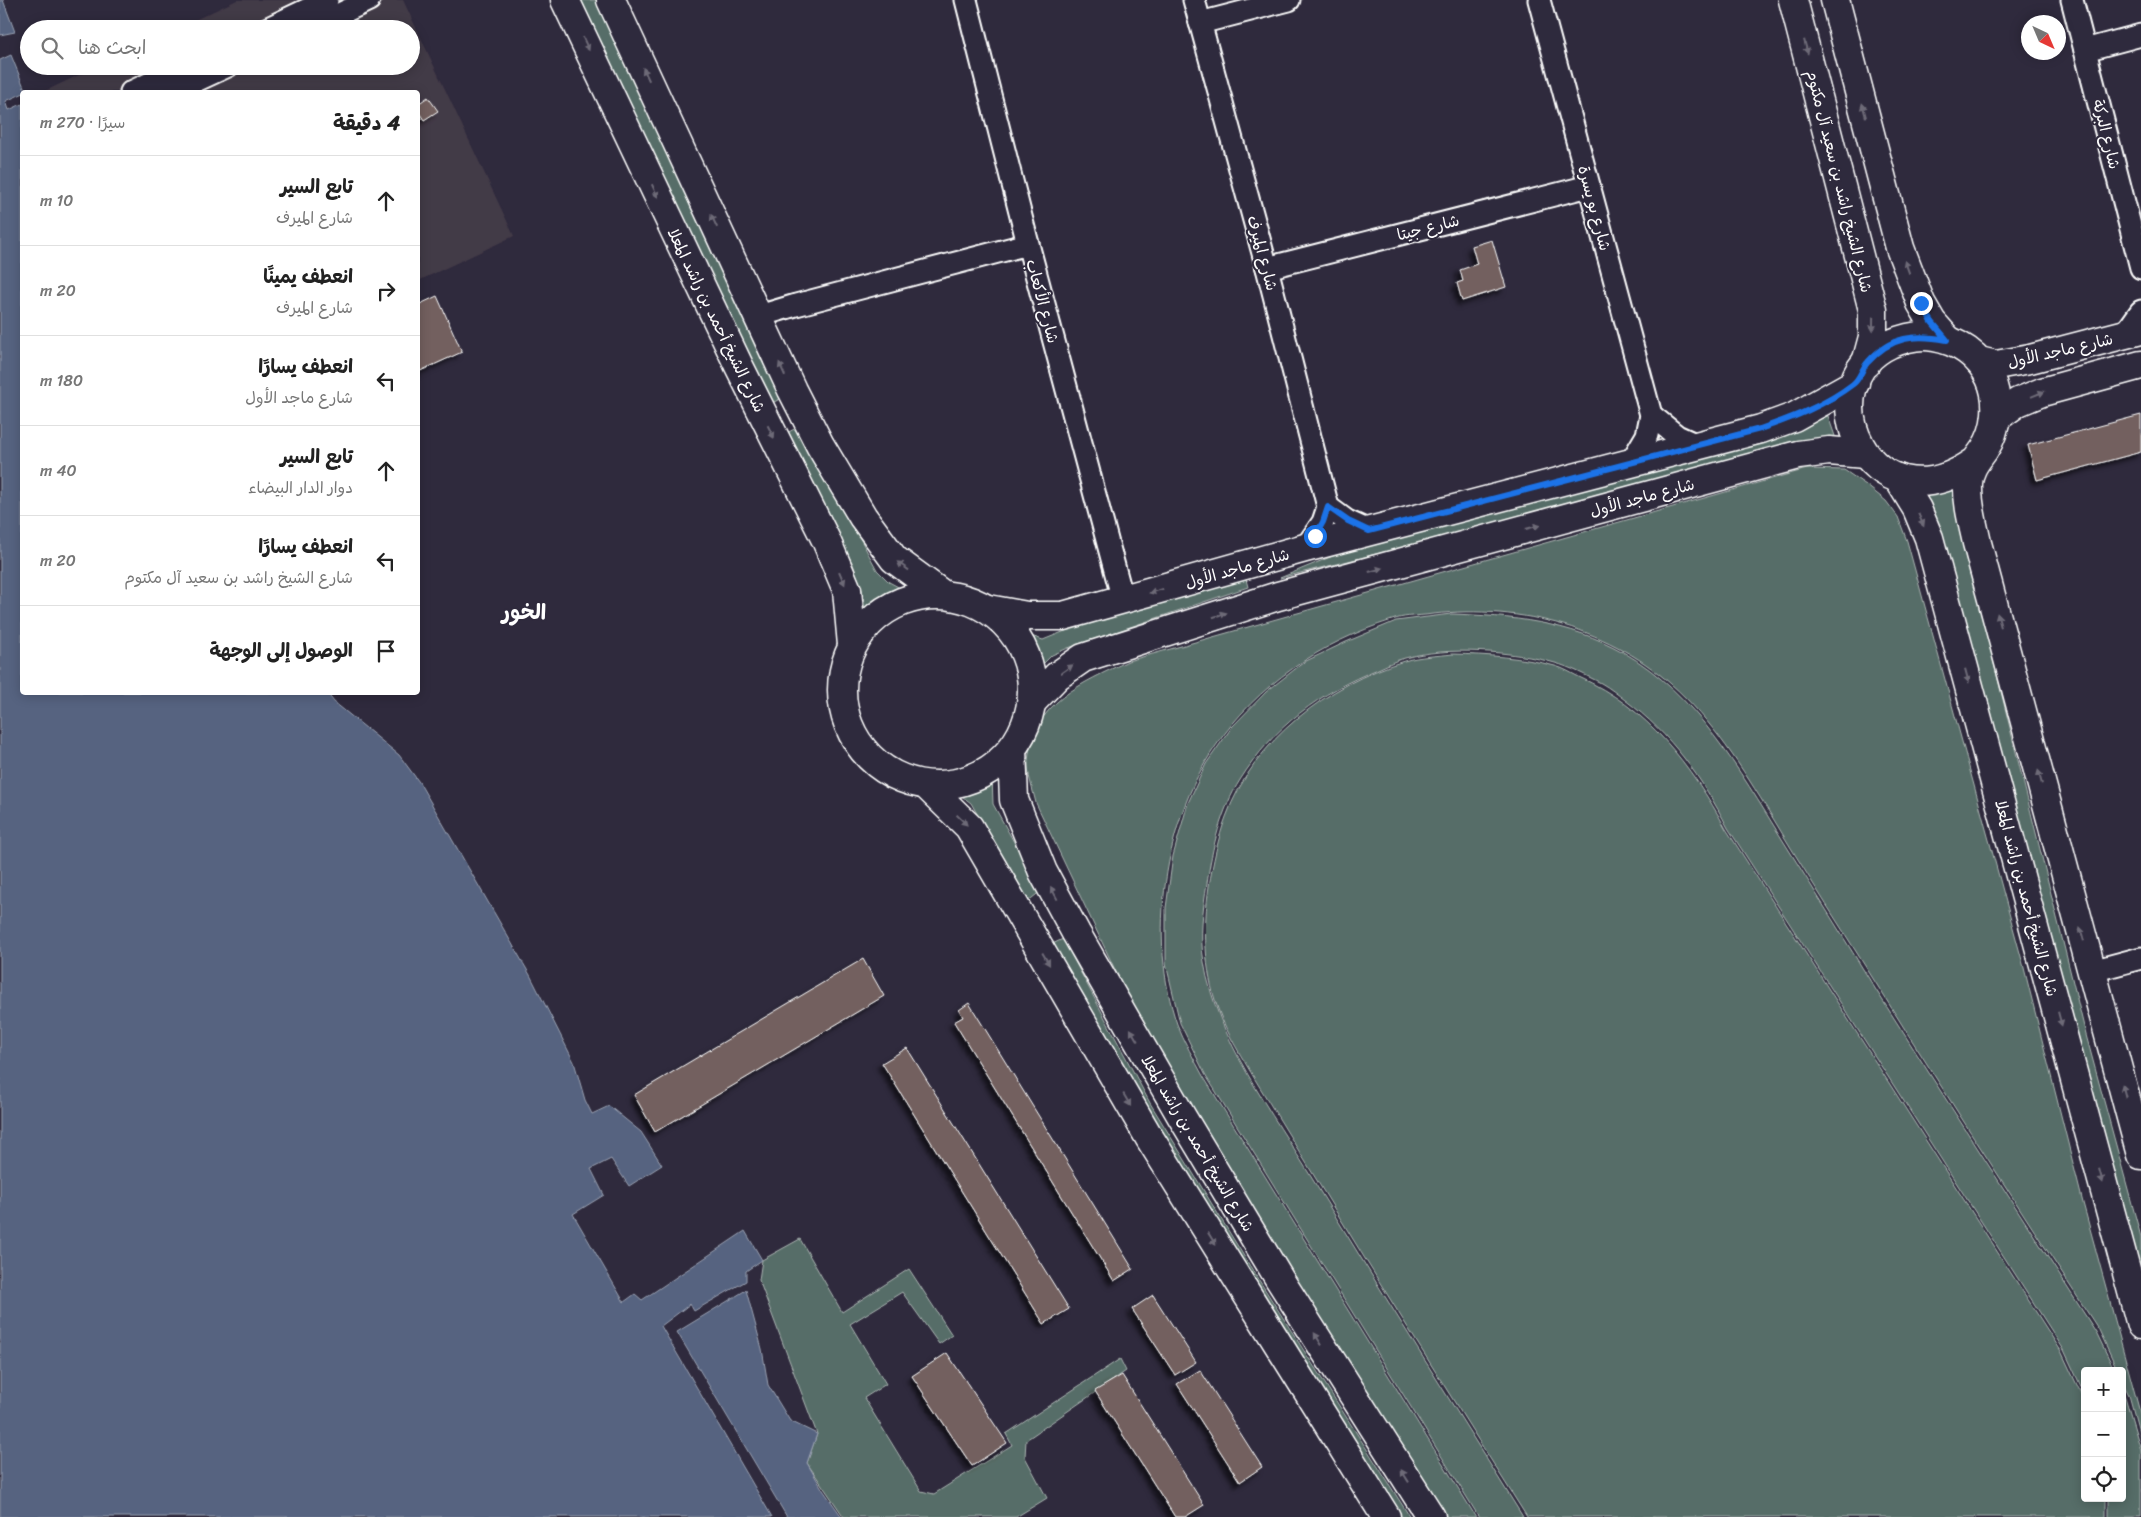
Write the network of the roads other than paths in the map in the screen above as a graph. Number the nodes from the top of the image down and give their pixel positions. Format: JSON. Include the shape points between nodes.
{"nodes":[{"id":1,"x":326,"y":0,"type":"edge"},
{"id":2,"x":369,"y":0,"type":"edge"},
{"id":3,"x":565,"y":0,"type":"edge"},
{"id":4,"x":611,"y":0,"type":"edge"},
{"id":5,"x":966,"y":0,"type":"edge"},
{"id":6,"x":1194,"y":0,"type":"edge"},
{"id":7,"x":1289,"y":0,"type":"edge"},
{"id":8,"x":1539,"y":0,"type":"edge"},
{"id":9,"x":1793,"y":0,"type":"edge"},
{"id":10,"x":1835,"y":0,"type":"edge"},
{"id":11,"x":2072,"y":0,"type":"edge"},
{"id":12,"x":285,"y":20,"type":"edge"},
{"id":13,"x":327,"y":20,"type":"edge"},
{"id":14,"x":1200,"y":23,"type":"junction"},
{"id":15,"x":2141,"y":36,"type":"edge"},
{"id":16,"x":2085,"y":50,"type":"junction"},
{"id":17,"x":167,"y":75,"type":"edge"},
{"id":18,"x":209,"y":75,"type":"edge"},
{"id":19,"x":135,"y":90,"type":"edge"},
{"id":20,"x":176,"y":90,"type":"edge"},
{"id":21,"x":1589,"y":186,"type":"junction"},
{"id":22,"x":1028,"y":244,"type":"junction"},
{"id":23,"x":1267,"y":268,"type":"junction"},
{"id":24,"x":2141,"y":268,"type":"edge"},
{"id":25,"x":2141,"y":311,"type":"edge"},
{"id":26,"x":759,"y":316,"type":"junction"},
{"id":27,"x":2133,"y":332,"type":"edge"},
{"id":28,"x":1947,"y":340,"type":"junction"},
{"id":29,"x":1979,"y":361,"type":"junction"},
{"id":30,"x":2141,"y":365,"type":"edge"},
{"id":31,"x":1860,"y":373,"type":"junction"},
{"id":32,"x":1651,"y":416,"type":"junction"},
{"id":33,"x":1996,"y":418,"type":"junction"},
{"id":34,"x":1697,"y":445,"type":"junction"},
{"id":35,"x":1865,"y":454,"type":"junction"},
{"id":36,"x":1631,"y":462,"type":"junction"},
{"id":37,"x":1973,"y":463,"type":"junction"},
{"id":38,"x":1898,"y":478,"type":"junction"},
{"id":39,"x":1328,"y":507,"type":"junction"},
{"id":40,"x":1369,"y":531,"type":"junction"},
{"id":41,"x":1305,"y":548,"type":"junction"},
{"id":42,"x":942,"y":594,"type":"junction"},
{"id":43,"x":1123,"y":600,"type":"junction"},
{"id":44,"x":988,"y":609,"type":"junction"},
{"id":45,"x":852,"y":645,"type":"junction"},
{"id":46,"x":1032,"y":702,"type":"junction"},
{"id":47,"x":1012,"y":749,"type":"junction"},
{"id":48,"x":928,"y":786,"type":"junction"},
{"id":49,"x":2141,"y":958,"type":"edge"},
{"id":50,"x":2092,"y":971,"type":"junction"},
{"id":51,"x":2141,"y":1155,"type":"edge"},
{"id":52,"x":2141,"y":1324,"type":"edge"},
{"id":53,"x":1386,"y":1517,"type":"edge"},
{"id":54,"x":1431,"y":1517,"type":"edge"}],
"edges":[{"from":1,"to":12,"type":"street"},
{"from":2,"to":13,"type":"street"},
{"from":3,"to":45,"type":"street","name":"شارع الشيخ أحمد بن راشد المعلا","one_way":true,"via":[[738,366],[826,540],[847,590]]},
{"from":26,"to":4,"type":"street","one_way":true},
{"from":5,"to":22,"type":"street","name":"شارع الأكعاب"},
{"from":6,"to":14,"type":"street","name":"شارع الميرف"},
{"from":7,"to":14,"type":"street"},
{"from":8,"to":21,"type":"street","name":"شارع بو يسرة"},
{"from":9,"to":31,"type":"street","name":"شارع الشيخ راشد بن سعيد آل مكتوم","one_way":true,"via":[[1874,310],[1873,337]]},
{"from":28,"to":10,"type":"street","one_way":true,"via":[[1921,303],[1900,248]]},
{"from":11,"to":16,"type":"street","name":"شارع البركة"},
{"from":14,"to":23,"type":"street","name":"شارع الميرف"},
{"from":15,"to":16,"type":"street"},
{"from":16,"to":24,"type":"street","name":"شارع البركة"},
{"from":17,"to":19,"type":"street"},
{"from":18,"to":20,"type":"street"},
{"from":21,"to":23,"type":"street","name":"شارع جيتا"},
{"from":21,"to":32,"type":"street","name":"شارع بو يسرة"},
{"from":22,"to":26,"type":"street"},
{"from":22,"to":43,"type":"street","name":"شارع الأكعاب"},
{"from":23,"to":39,"type":"street","name":"شارع الميرف"},
{"from":25,"to":27,"type":"street"},
{"from":42,"to":26,"type":"street","one_way":true,"via":[[894,559],[863,517],[820,445]]},
{"from":27,"to":29,"type":"street","name":"شارع ماجد الأول","via":[[2030,359],[1996,365]]},
{"from":28,"to":29,"type":"street","via":[[1964,348]]},
{"from":28,"to":31,"type":"street","via":[[1925,336],[1903,339],[1883,348]]},
{"from":29,"to":33,"type":"street","via":[[1990,378],[1996,397]]},
{"from":33,"to":30,"type":"street","name":"شارع ماجد الأول","one_way":true,"via":[[2018,402],[2042,392]]},
{"from":31,"to":34,"type":"street","name":"شارع ماجد الأول","via":[[1794,417]]},
{"from":31,"to":35,"type":"street","via":[[1850,407],[1854,432]]},
{"from":32,"to":34,"type":"street","via":[[1677,436]]},
{"from":32,"to":36,"type":"street","via":[[1647,435]]},
{"from":33,"to":37,"type":"street","via":[[1984,450]]},
{"from":34,"to":36,"type":"street","name":"شارع ماجد الأول"},
{"from":35,"to":38,"type":"street"},
{"from":46,"to":35,"type":"street","name":"شارع ماجد الأول","one_way":true,"via":[[1057,676],[1083,658],[1278,596],[1798,455],[1829,451]]},
{"from":36,"to":40,"type":"street","name":"شارع ماجد الأول"},
{"from":37,"to":38,"type":"street","via":[[1937,481],[1917,482]]},
{"from":50,"to":37,"type":"street","one_way":true,"via":[[1977,543],[1969,503],[1968,483]]},
{"from":38,"to":52,"type":"street","name":"شارع الشيخ أحمد بن راشد المعلا","one_way":true,"via":[[1929,538]]},
{"from":39,"to":40,"type":"street"},
{"from":39,"to":41,"type":"street","via":[[1323,522]]},
{"from":40,"to":41,"type":"street","name":"شارع ماجد الأول"},
{"from":41,"to":43,"type":"street","name":"شارع ماجد الأول","one_way":true},
{"from":42,"to":44,"type":"street","via":[[958,596]]},
{"from":42,"to":45,"type":"street","via":[[906,599],[875,617]]},
{"from":43,"to":44,"type":"street","name":"شارع ماجد الأول","via":[[1063,616],[1027,616]]},
{"from":44,"to":46,"type":"street","via":[[1014,634],[1030,666]]},
{"from":45,"to":48,"type":"street","via":[[842,675],[842,706],[852,736],[871,761],[897,778]]},
{"from":46,"to":47,"type":"street","via":[[1022,735]]},
{"from":47,"to":48,"type":"street","via":[[988,771],[959,784]]},
{"from":54,"to":47,"type":"street","name":"شارع الشيخ أحمد بن راشد المعلا","one_way":true,"via":[[1275,1272],[1076,933],[1043,872],[1014,800]]},
{"from":48,"to":53,"type":"street","one_way":true,"via":[[969,827],[1149,1136]]},
{"from":49,"to":50,"type":"street"},
{"from":51,"to":50,"type":"street","one_way":true}]}
